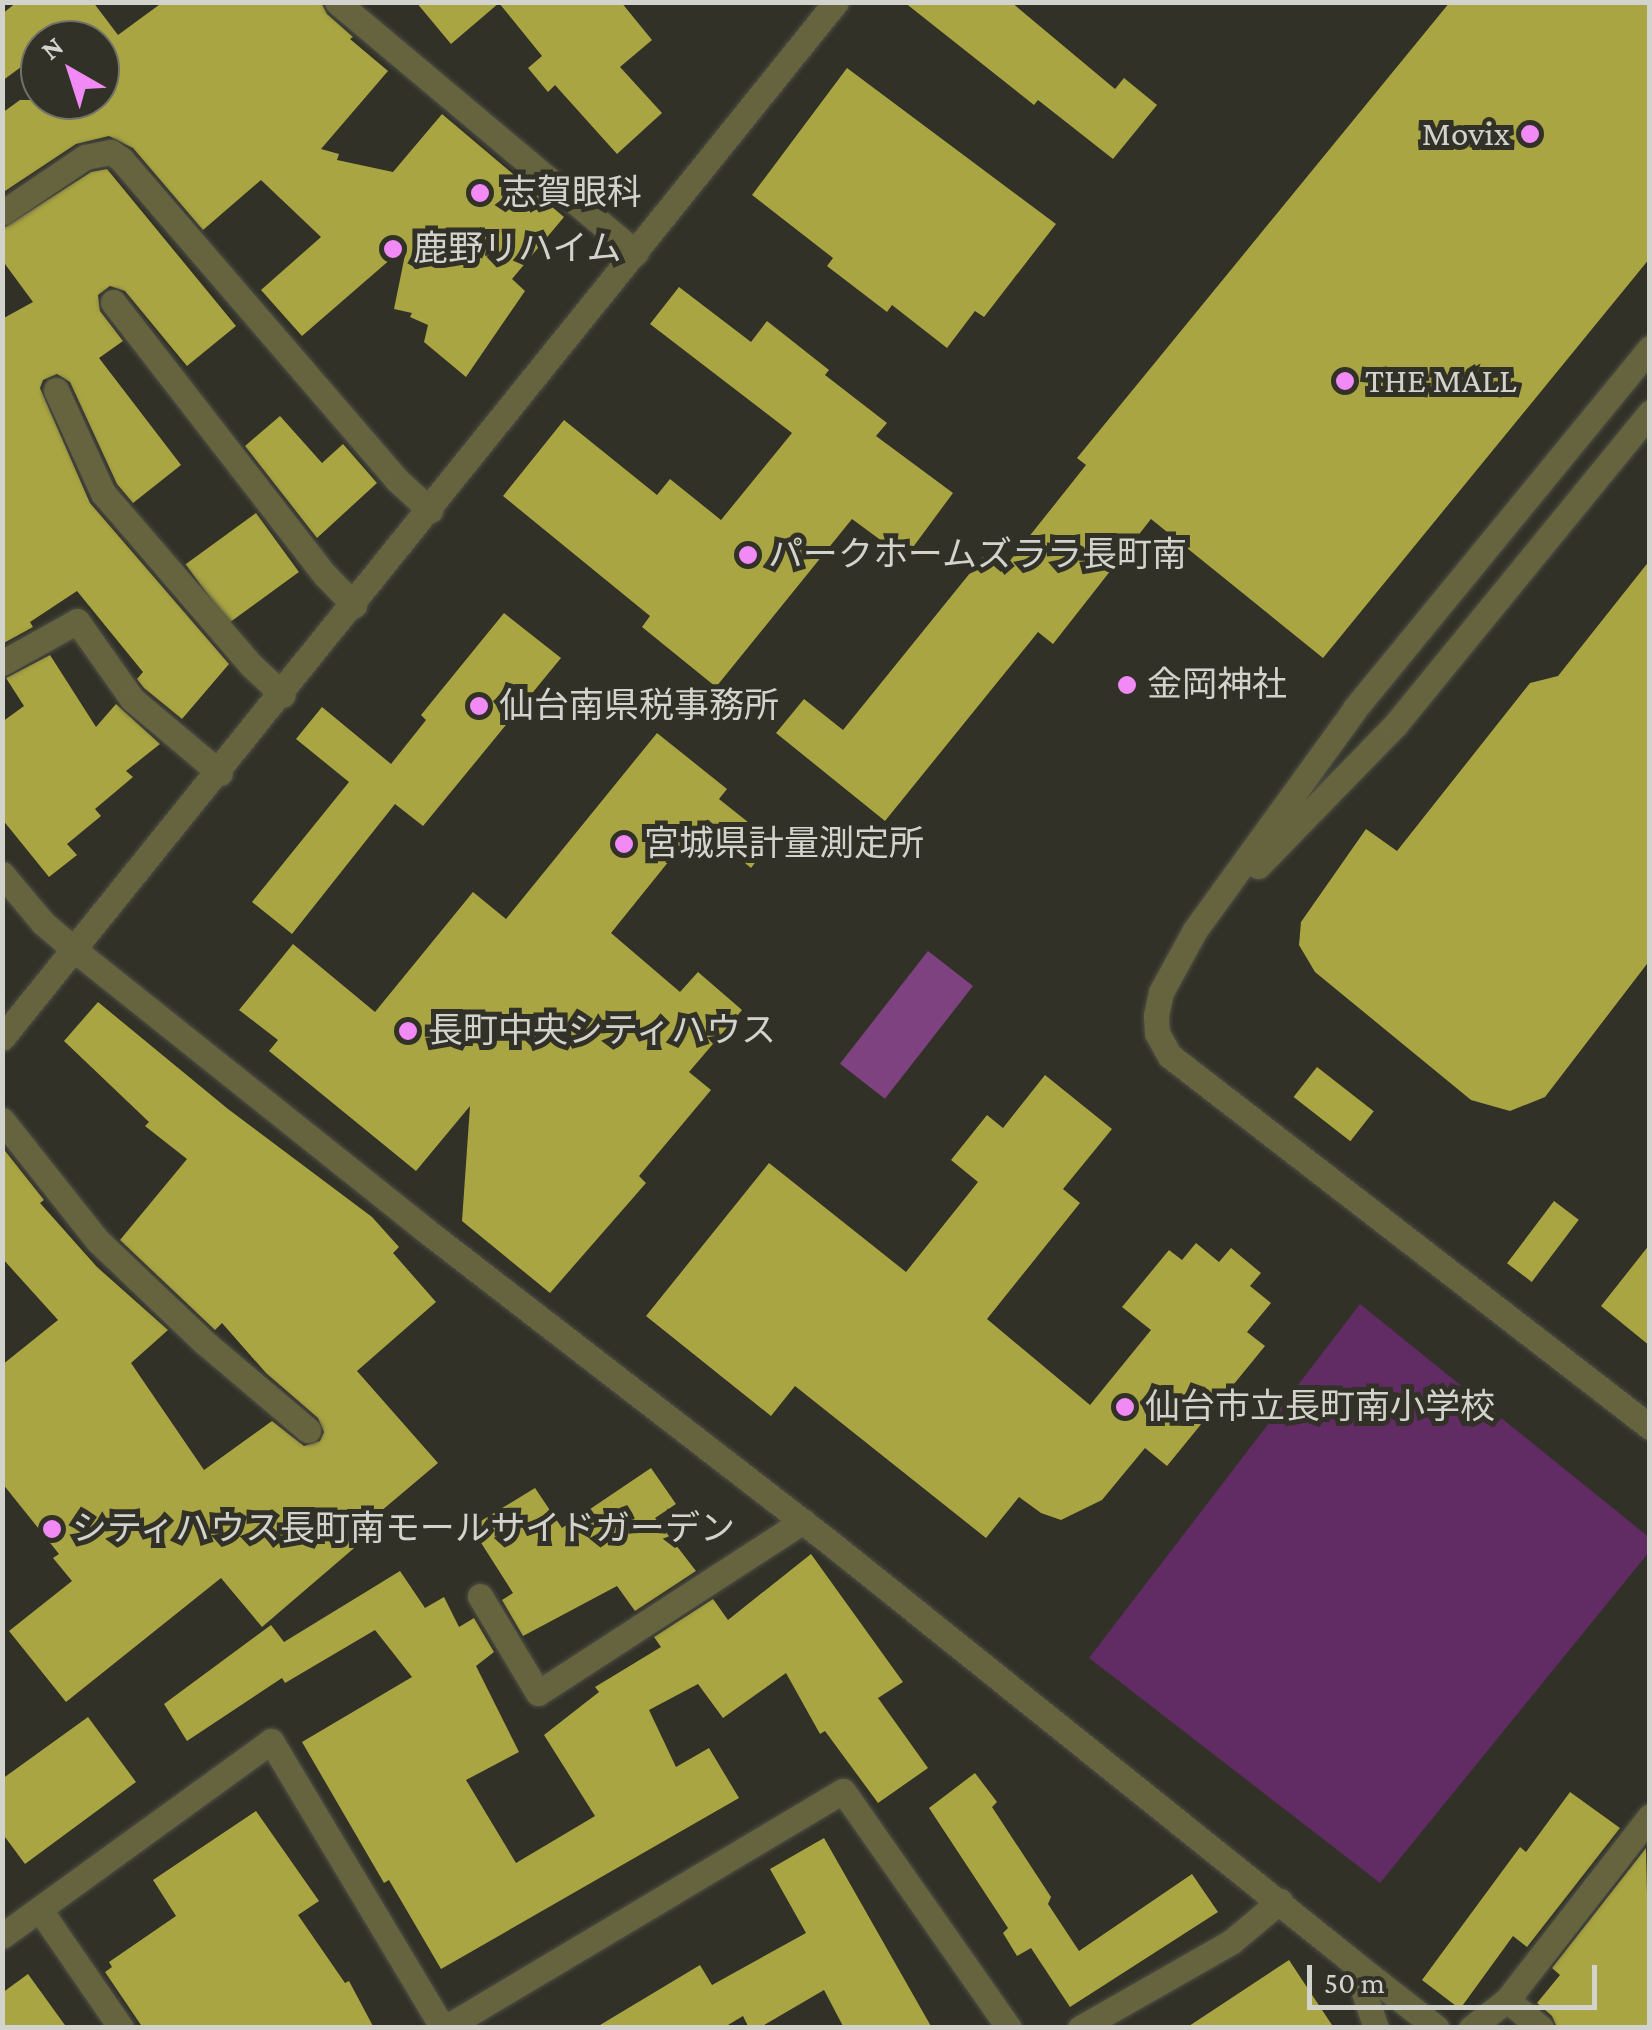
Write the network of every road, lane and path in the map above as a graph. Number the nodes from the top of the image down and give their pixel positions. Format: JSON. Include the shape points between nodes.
{"nodes":[{"id":1,"x":336,"y":2,"type":"edge"},
{"id":2,"x":836,"y":2,"type":"edge"},
{"id":3,"x":2,"y":212,"type":"edge"},
{"id":4,"x":636,"y":253,"type":"junction"},
{"id":5,"x":113,"y":302,"type":"dead end"},
{"id":6,"x":1650,"y":348,"type":"edge"},
{"id":7,"x":56,"y":390,"type":"dead end"},
{"id":8,"x":1650,"y":413,"type":"edge"},
{"id":9,"x":430,"y":510,"type":"junction"},
{"id":10,"x":354,"y":605,"type":"junction"},
{"id":11,"x":2,"y":663,"type":"edge"},
{"id":12,"x":283,"y":694,"type":"junction"},
{"id":13,"x":220,"y":772,"type":"junction"},
{"id":14,"x":2,"y":874,"type":"edge"},
{"id":15,"x":1195,"y":930,"type":"junction"},
{"id":16,"x":76,"y":951,"type":"junction"},
{"id":17,"x":2,"y":1038,"type":"edge"},
{"id":18,"x":2,"y":1120,"type":"edge"},
{"id":19,"x":1650,"y":1426,"type":"edge"},
{"id":20,"x":308,"y":1430,"type":"dead end"},
{"id":21,"x":803,"y":1522,"type":"junction"},
{"id":22,"x":480,"y":1596,"type":"dead end"},
{"id":23,"x":1650,"y":1816,"type":"edge"},
{"id":24,"x":1280,"y":1902,"type":"junction"},
{"id":25,"x":40,"y":1910,"type":"junction"},
{"id":26,"x":2,"y":1936,"type":"edge"},
{"id":27,"x":1354,"y":1962,"type":"junction"},
{"id":28,"x":1507,"y":2000,"type":"junction"},
{"id":29,"x":121,"y":2028,"type":"edge"},
{"id":30,"x":444,"y":2028,"type":"edge"},
{"id":31,"x":1010,"y":2028,"type":"edge"},
{"id":32,"x":1080,"y":2028,"type":"edge"},
{"id":33,"x":1376,"y":2028,"type":"edge"},
{"id":34,"x":1437,"y":2028,"type":"edge"},
{"id":35,"x":1471,"y":2028,"type":"edge"},
{"id":36,"x":1541,"y":2028,"type":"edge"}],
"edges":[{"from":1,"to":4,"type":"street"},
{"from":2,"to":4,"type":"street"},
{"from":3,"to":9,"type":"street","via":[[85,157],[110,152],[121,158],[396,480]]},
{"from":4,"to":9,"type":"street"},
{"from":5,"to":10,"type":"street"},
{"from":6,"to":15,"type":"street","via":[[1356,709]]},
{"from":7,"to":12,"type":"street","via":[[102,493]]},
{"from":8,"to":15,"type":"street","via":[[1396,724]]},
{"from":9,"to":10,"type":"street"},
{"from":10,"to":12,"type":"street"},
{"from":11,"to":13,"type":"street","via":[[77,621],[132,699]]},
{"from":12,"to":13,"type":"street"},
{"from":13,"to":16,"type":"street"},
{"from":14,"to":16,"type":"street"},
{"from":15,"to":19,"type":"street","via":[[1161,992],[1156,1015],[1170,1056]]},
{"from":16,"to":17,"type":"street"},
{"from":16,"to":21,"type":"street"},
{"from":18,"to":20,"type":"street","via":[[98,1241]]},
{"from":21,"to":22,"type":"street","via":[[538,1693]]},
{"from":21,"to":24,"type":"street"},
{"from":23,"to":28,"type":"street"},
{"from":24,"to":27,"type":"street"},
{"from":24,"to":32,"type":"street","via":[[1231,1942]]},
{"from":25,"to":26,"type":"street"},
{"from":25,"to":29,"type":"street"},
{"from":25,"to":30,"type":"street","via":[[272,1741]]},
{"from":27,"to":33,"type":"street"},
{"from":27,"to":34,"type":"street"},
{"from":28,"to":35,"type":"street"},
{"from":28,"to":36,"type":"street"},
{"from":30,"to":31,"type":"street","via":[[843,1791]]}]}
